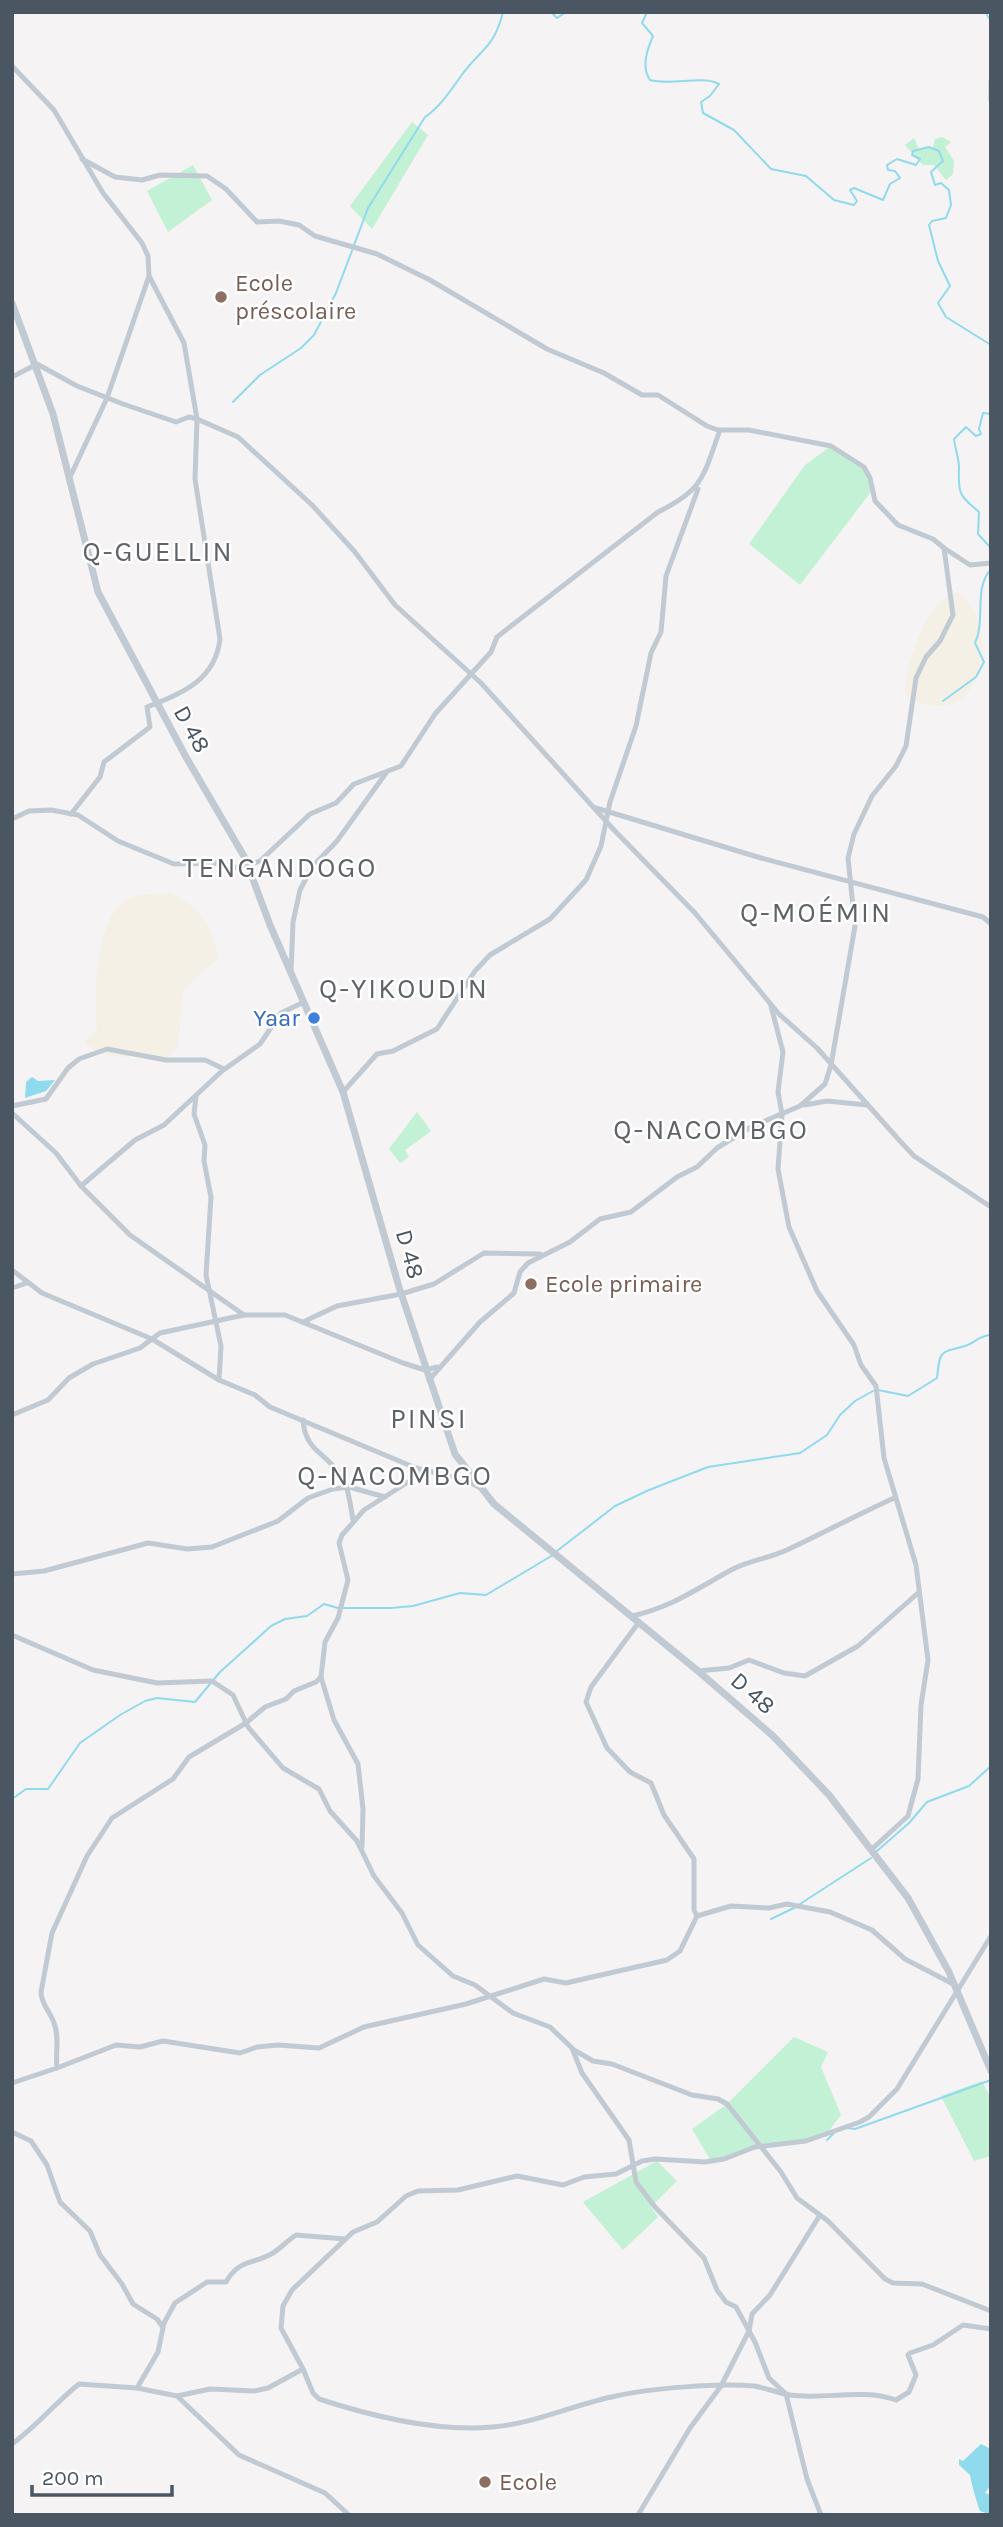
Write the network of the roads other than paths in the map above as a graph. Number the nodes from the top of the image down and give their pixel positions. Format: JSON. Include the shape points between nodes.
{"nodes":[{"id":1,"x":12,"y":66,"type":"edge"},
{"id":2,"x":991,"y":81,"type":"edge"},
{"id":3,"x":991,"y":100,"type":"edge"},
{"id":4,"x":82,"y":159,"type":"junction"},
{"id":5,"x":149,"y":276,"type":"junction"},
{"id":6,"x":12,"y":303,"type":"edge"},
{"id":7,"x":37,"y":364,"type":"junction"},
{"id":8,"x":12,"y":377,"type":"edge"},
{"id":9,"x":107,"y":398,"type":"junction"},
{"id":10,"x":197,"y":419,"type":"junction"},
{"id":11,"x":720,"y":430,"type":"junction"},
{"id":12,"x":70,"y":477,"type":"junction"},
{"id":13,"x":699,"y":486,"type":"junction"},
{"id":14,"x":944,"y":548,"type":"junction"},
{"id":15,"x":991,"y":563,"type":"edge"},
{"id":16,"x":471,"y":674,"type":"junction"},
{"id":17,"x":157,"y":704,"type":"junction"},
{"id":18,"x":386,"y":774,"type":"junction"},
{"id":19,"x":593,"y":807,"type":"junction"},
{"id":20,"x":608,"y":812,"type":"junction"},
{"id":21,"x":71,"y":814,"type":"junction"},
{"id":22,"x":12,"y":818,"type":"edge"},
{"id":23,"x":606,"y":822,"type":"junction"},
{"id":24,"x":248,"y":865,"type":"junction"},
{"id":25,"x":848,"y":880,"type":"junction"},
{"id":26,"x":991,"y":924,"type":"edge"},
{"id":27,"x":291,"y":974,"type":"junction"},
{"id":28,"x":304,"y":1002,"type":"junction"},
{"id":29,"x":771,"y":1002,"type":"junction"},
{"id":30,"x":831,"y":1065,"type":"junction"},
{"id":31,"x":224,"y":1069,"type":"junction"},
{"id":32,"x":343,"y":1092,"type":"junction"},
{"id":33,"x":195,"y":1096,"type":"junction"},
{"id":34,"x":867,"y":1105,"type":"junction"},
{"id":35,"x":12,"y":1106,"type":"edge"},
{"id":36,"x":800,"y":1106,"type":"junction"},
{"id":37,"x":12,"y":1112,"type":"edge"},
{"id":38,"x":782,"y":1114,"type":"junction"},
{"id":39,"x":81,"y":1186,"type":"junction"},
{"id":40,"x":991,"y":1207,"type":"edge"},
{"id":41,"x":541,"y":1254,"type":"junction"},
{"id":42,"x":12,"y":1270,"type":"edge"},
{"id":43,"x":27,"y":1283,"type":"junction"},
{"id":44,"x":12,"y":1288,"type":"edge"},
{"id":45,"x":208,"y":1289,"type":"junction"},
{"id":46,"x":401,"y":1294,"type":"junction"},
{"id":47,"x":244,"y":1315,"type":"junction"},
{"id":48,"x":218,"y":1322,"type":"junction"},
{"id":49,"x":303,"y":1322,"type":"junction"},
{"id":50,"x":152,"y":1339,"type":"junction"},
{"id":51,"x":437,"y":1367,"type":"junction"},
{"id":52,"x":425,"y":1370,"type":"junction"},
{"id":53,"x":219,"y":1380,"type":"junction"},
{"id":54,"x":429,"y":1380,"type":"junction"},
{"id":55,"x":12,"y":1415,"type":"edge"},
{"id":56,"x":303,"y":1420,"type":"junction"},
{"id":57,"x":427,"y":1471,"type":"junction"},
{"id":58,"x":347,"y":1488,"type":"junction"},
{"id":59,"x":480,"y":1488,"type":"junction"},
{"id":60,"x":385,"y":1497,"type":"junction"},
{"id":61,"x":894,"y":1498,"type":"junction"},
{"id":62,"x":353,"y":1520,"type":"junction"},
{"id":63,"x":12,"y":1574,"type":"edge"},
{"id":64,"x":918,"y":1593,"type":"junction"},
{"id":65,"x":632,"y":1616,"type":"junction"},
{"id":66,"x":639,"y":1622,"type":"junction"},
{"id":67,"x":12,"y":1634,"type":"edge"},
{"id":68,"x":698,"y":1671,"type":"junction"},
{"id":69,"x":321,"y":1677,"type":"junction"},
{"id":70,"x":246,"y":1723,"type":"junction"},
{"id":71,"x":872,"y":1849,"type":"junction"},
{"id":72,"x":362,"y":1850,"type":"junction"},
{"id":73,"x":697,"y":1916,"type":"junction"},
{"id":74,"x":991,"y":1936,"type":"edge"},
{"id":75,"x":956,"y":1988,"type":"junction"},
{"id":76,"x":490,"y":1996,"type":"junction"},
{"id":77,"x":572,"y":2048,"type":"junction"},
{"id":78,"x":57,"y":2068,"type":"junction"},
{"id":79,"x":991,"y":2071,"type":"edge"},
{"id":80,"x":12,"y":2084,"type":"edge"},
{"id":81,"x":12,"y":2132,"type":"edge"},
{"id":82,"x":760,"y":2147,"type":"junction"},
{"id":83,"x":635,"y":2165,"type":"junction"},
{"id":84,"x":820,"y":2215,"type":"junction"},
{"id":85,"x":345,"y":2239,"type":"junction"},
{"id":86,"x":991,"y":2311,"type":"edge"},
{"id":87,"x":164,"y":2329,"type":"junction"},
{"id":88,"x":991,"y":2329,"type":"edge"},
{"id":89,"x":749,"y":2331,"type":"junction"},
{"id":90,"x":303,"y":2369,"type":"junction"},
{"id":91,"x":721,"y":2386,"type":"junction"},
{"id":92,"x":137,"y":2388,"type":"junction"},
{"id":93,"x":786,"y":2394,"type":"junction"},
{"id":94,"x":177,"y":2396,"type":"junction"},
{"id":95,"x":12,"y":2444,"type":"edge"},
{"id":96,"x":349,"y":2515,"type":"edge"},
{"id":97,"x":638,"y":2515,"type":"edge"},
{"id":98,"x":821,"y":2515,"type":"edge"}],
"edges":[{"from":1,"to":4,"type":"street","via":[[54,110]]},
{"from":2,"to":3,"type":"street"},
{"from":4,"to":5,"type":"street","via":[[142,243]]},
{"from":4,"to":11,"type":"street","via":[[115,177],[214,178],[257,222],[299,225],[315,236],[377,254],[547,349],[642,395],[657,395]]},
{"from":5,"to":9,"type":"street"},
{"from":5,"to":10,"type":"street","via":[[184,343]]},
{"from":6,"to":7,"type":"street","name":"D 48"},
{"from":7,"to":8,"type":"street"},
{"from":7,"to":9,"type":"street"},
{"from":7,"to":12,"type":"street","name":"D 48"},
{"from":9,"to":10,"type":"street","via":[[176,422]]},
{"from":9,"to":12,"type":"street"},
{"from":10,"to":16,"type":"street","via":[[238,438],[312,505],[395,606]]},
{"from":10,"to":17,"type":"street","via":[[195,479],[216,604],[218,657],[190,688]]},
{"from":11,"to":13,"type":"street"},
{"from":11,"to":14,"type":"street","via":[[749,430],[831,446],[864,467],[875,500],[898,524]]},
{"from":12,"to":17,"type":"street","name":"D 48","via":[[98,592]]},
{"from":13,"to":16,"type":"street","via":[[514,622],[497,637],[491,652]]},
{"from":13,"to":20,"type":"street","via":[[666,576],[661,632],[651,653],[636,726]]},
{"from":14,"to":15,"type":"street","via":[[970,565]]},
{"from":14,"to":25,"type":"street","via":[[953,615],[916,678],[906,746],[872,796],[854,834]]},
{"from":16,"to":18,"type":"street","via":[[435,714],[401,766]]},
{"from":16,"to":19,"type":"street"},
{"from":17,"to":21,"type":"street","via":[[146,710],[149,727],[104,762],[100,777]]},
{"from":17,"to":24,"type":"street","name":"D 48"},
{"from":18,"to":24,"type":"street","via":[[354,784],[335,803],[310,814],[260,862]]},
{"from":18,"to":27,"type":"street","via":[[312,867],[300,890],[293,922]]},
{"from":19,"to":20,"type":"street"},
{"from":19,"to":23,"type":"street"},
{"from":20,"to":23,"type":"street"},
{"from":20,"to":25,"type":"street"},
{"from":21,"to":22,"type":"street","via":[[29,811]]},
{"from":21,"to":24,"type":"street","via":[[89,820],[118,841],[174,864]]},
{"from":23,"to":29,"type":"street","via":[[695,913]]},
{"from":23,"to":32,"type":"street","via":[[601,846],[580,889],[550,919],[490,955],[437,1029],[377,1054]]},
{"from":24,"to":27,"type":"street","name":"D 48"},
{"from":25,"to":26,"type":"street","via":[[983,917]]},
{"from":25,"to":30,"type":"street","via":[[855,926]]},
{"from":27,"to":28,"type":"street","name":"D 48"},
{"from":28,"to":31,"type":"street","via":[[281,1013],[260,1044]]},
{"from":28,"to":32,"type":"street","name":"D 48"},
{"from":29,"to":30,"type":"street"},
{"from":29,"to":38,"type":"street","via":[[783,1052],[778,1092]]},
{"from":30,"to":34,"type":"street"},
{"from":30,"to":36,"type":"street","via":[[825,1084]]},
{"from":31,"to":33,"type":"street"},
{"from":31,"to":35,"type":"street","via":[[205,1060],[166,1060],[107,1049],[68,1068],[46,1099]]},
{"from":32,"to":46,"type":"street","name":"D 48"},
{"from":33,"to":39,"type":"street","via":[[164,1125],[135,1140]]},
{"from":33,"to":45,"type":"street","via":[[194,1114],[205,1145],[211,1197]]},
{"from":34,"to":36,"type":"street","via":[[827,1101]]},
{"from":34,"to":40,"type":"street","via":[[915,1156]]},
{"from":36,"to":38,"type":"street"},
{"from":37,"to":39,"type":"street","via":[[56,1153]]},
{"from":38,"to":41,"type":"street","via":[[717,1149],[631,1212],[600,1219],[570,1242]]},
{"from":38,"to":61,"type":"street","via":[[778,1169],[793,1243],[817,1291],[876,1385],[884,1458]]},
{"from":39,"to":45,"type":"street","via":[[130,1235]]},
{"from":41,"to":46,"type":"street","via":[[484,1253],[434,1284]]},
{"from":41,"to":51,"type":"street","via":[[520,1272],[514,1293]]},
{"from":42,"to":43,"type":"street"},
{"from":43,"to":44,"type":"street"},
{"from":43,"to":50,"type":"street","via":[[71,1307]]},
{"from":45,"to":47,"type":"street"},
{"from":45,"to":48,"type":"street"},
{"from":46,"to":49,"type":"street","via":[[337,1306]]},
{"from":46,"to":52,"type":"street","name":"D 48"},
{"from":47,"to":48,"type":"street"},
{"from":47,"to":49,"type":"street","via":[[280,1314]]},
{"from":48,"to":50,"type":"street","via":[[160,1333]]},
{"from":48,"to":53,"type":"street"},
{"from":49,"to":52,"type":"street"},
{"from":50,"to":53,"type":"street"},
{"from":50,"to":55,"type":"street","via":[[140,1348],[93,1364],[69,1378],[48,1399]]},
{"from":51,"to":52,"type":"street"},
{"from":51,"to":54,"type":"street"},
{"from":52,"to":54,"type":"street","name":"D 48"},
{"from":53,"to":56,"type":"street"},
{"from":54,"to":59,"type":"street","name":"D 48","via":[[449,1443]]},
{"from":56,"to":57,"type":"street"},
{"from":56,"to":58,"type":"street","via":[[309,1443],[339,1472]]},
{"from":57,"to":59,"type":"street"},
{"from":57,"to":60,"type":"street"},
{"from":58,"to":60,"type":"street"},
{"from":58,"to":62,"type":"street"},
{"from":58,"to":63,"type":"street","via":[[319,1493],[278,1521],[212,1546],[187,1549],[148,1543],[44,1572]]},
{"from":59,"to":65,"type":"street","name":"D 48","via":[[533,1538]]},
{"from":60,"to":62,"type":"street"},
{"from":61,"to":64,"type":"street","via":[[916,1565]]},
{"from":61,"to":65,"type":"street","via":[[790,1549],[734,1568],[669,1606]]},
{"from":62,"to":69,"type":"street","via":[[339,1543],[348,1580],[338,1618],[325,1642]]},
{"from":64,"to":68,"type":"street","via":[[858,1646],[806,1676],[749,1660],[729,1668]]},
{"from":64,"to":71,"type":"street","via":[[929,1660],[921,1705],[918,1779],[908,1816]]},
{"from":65,"to":66,"type":"street","name":"D 48"},
{"from":66,"to":68,"type":"street","name":"D 48"},
{"from":66,"to":73,"type":"street","via":[[591,1687],[586,1702],[607,1748],[630,1772],[651,1783],[664,1815],[694,1859]]},
{"from":67,"to":70,"type":"street","via":[[93,1670],[157,1683],[212,1681],[233,1695]]},
{"from":68,"to":71,"type":"street","name":"D 48","via":[[786,1748]]},
{"from":69,"to":70,"type":"street","via":[[265,1707]]},
{"from":69,"to":72,"type":"street","via":[[334,1720],[358,1764]]},
{"from":70,"to":72,"type":"street","via":[[283,1768],[319,1788],[330,1811]]},
{"from":70,"to":78,"type":"street","via":[[189,1757],[173,1779],[112,1818],[86,1856],[52,1933],[41,1992],[58,2035]]},
{"from":71,"to":75,"type":"street","name":"D 48","via":[[908,1898]]},
{"from":72,"to":76,"type":"street","via":[[418,1945],[453,1976]]},
{"from":73,"to":75,"type":"street","via":[[731,1906],[787,1904],[830,1912],[872,1930],[905,1959]]},
{"from":73,"to":76,"type":"street","via":[[680,1951],[667,1960],[566,1983],[544,1979]]},
{"from":74,"to":75,"type":"street"},
{"from":75,"to":79,"type":"street","name":"D 48"},
{"from":75,"to":82,"type":"street","via":[[897,2089],[869,2118],[806,2141]]},
{"from":76,"to":77,"type":"street","via":[[513,2013],[550,2027]]},
{"from":76,"to":78,"type":"street","via":[[364,2027],[319,2048],[278,2045],[240,2053],[163,2042],[140,2047],[116,2045]]},
{"from":77,"to":82,"type":"street","via":[[593,2061],[612,2064],[669,2088],[718,2099]]},
{"from":77,"to":83,"type":"street","via":[[582,2073],[629,2140]]},
{"from":78,"to":80,"type":"street"},
{"from":81,"to":87,"type":"street","via":[[31,2141],[47,2165],[60,2202],[90,2231],[100,2255],[133,2304]]},
{"from":82,"to":83,"type":"street","via":[[724,2160],[655,2159]]},
{"from":82,"to":84,"type":"street","via":[[797,2198]]},
{"from":83,"to":85,"type":"street","via":[[616,2174],[584,2177],[563,2185],[517,2176],[458,2190],[418,2191]]},
{"from":83,"to":89,"type":"street","via":[[636,2182],[704,2258],[717,2290],[736,2307]]},
{"from":84,"to":86,"type":"street","via":[[885,2279],[922,2284]]},
{"from":84,"to":89,"type":"street","via":[[770,2295],[752,2314]]},
{"from":85,"to":87,"type":"street","via":[[296,2235],[271,2254],[241,2265],[226,2282],[206,2282],[183,2297],[169,2311]]},
{"from":85,"to":90,"type":"street","via":[[295,2285],[283,2306],[281,2328]]},
{"from":87,"to":92,"type":"street","via":[[159,2352]]},
{"from":88,"to":93,"type":"street","via":[[963,2325],[908,2355],[916,2375],[909,2392],[896,2400],[839,2393]]},
{"from":89,"to":91,"type":"street"},
{"from":89,"to":93,"type":"street","via":[[769,2378]]},
{"from":90,"to":91,"type":"street","via":[[319,2399],[373,2416],[469,2428],[494,2427],[616,2396]]},
{"from":90,"to":94,"type":"street","via":[[254,2391],[210,2389]]},
{"from":91,"to":93,"type":"street","via":[[755,2386]]},
{"from":91,"to":97,"type":"street"},
{"from":92,"to":94,"type":"street"},
{"from":92,"to":95,"type":"street","via":[[79,2384]]},
{"from":93,"to":98,"type":"street"},
{"from":94,"to":96,"type":"street","via":[[239,2455],[325,2493]]}]}
